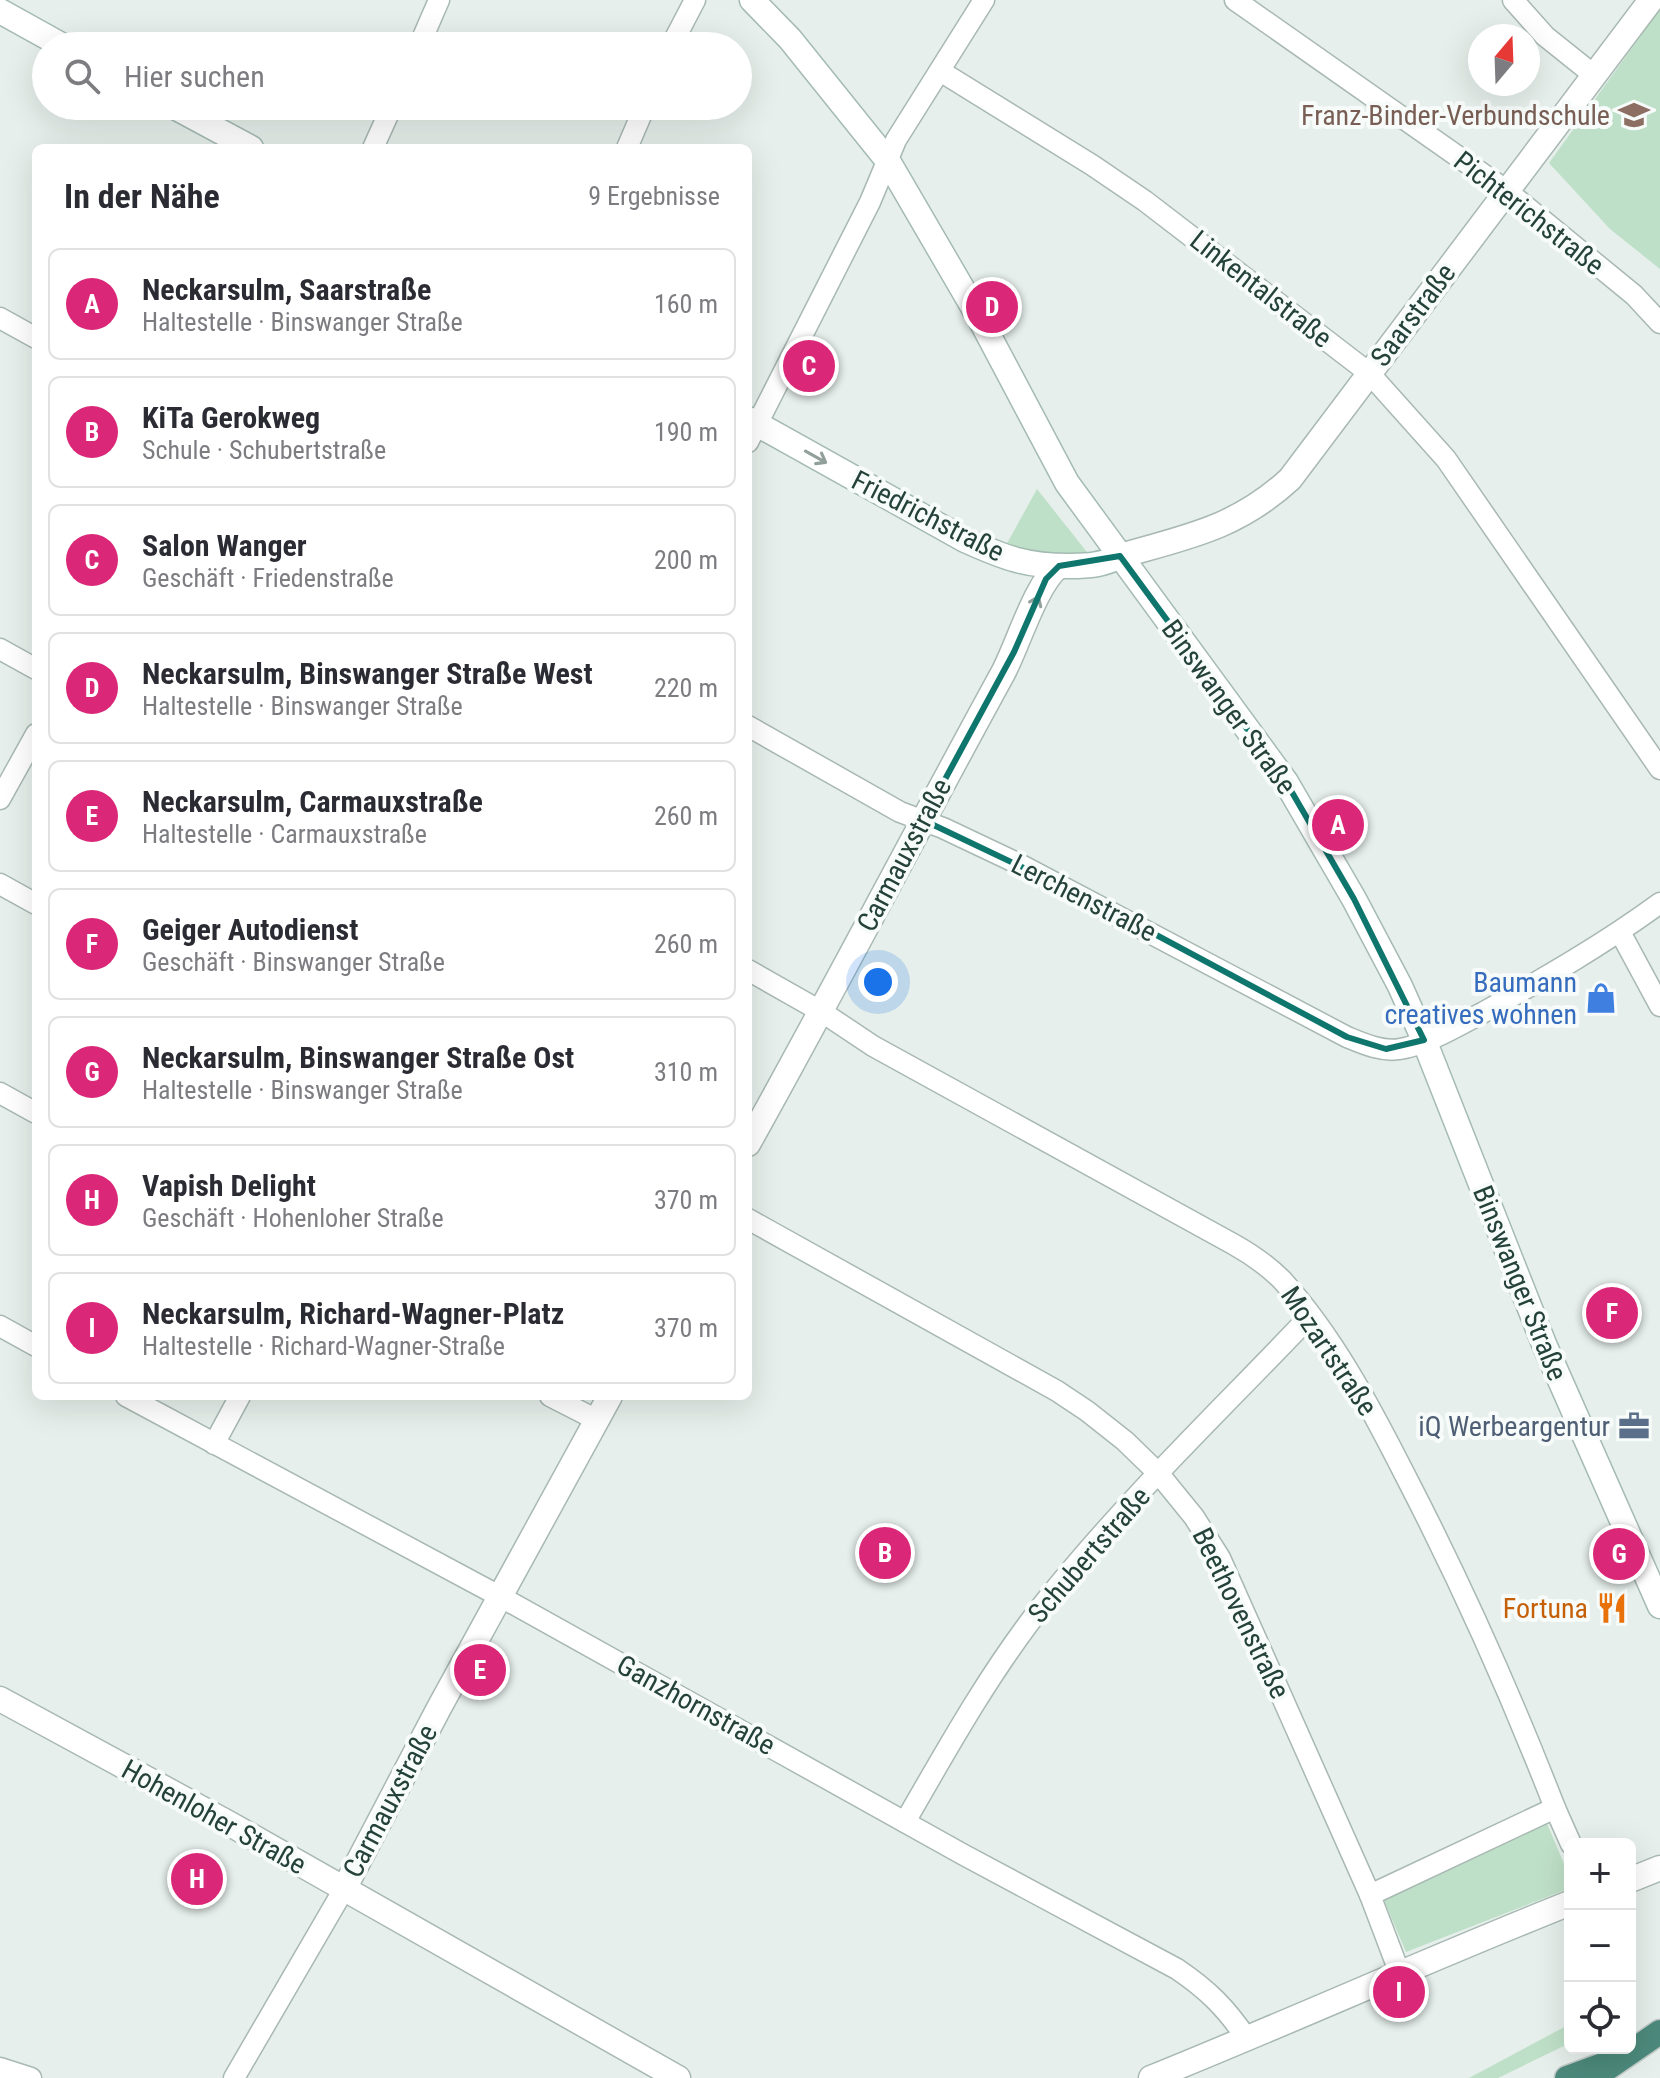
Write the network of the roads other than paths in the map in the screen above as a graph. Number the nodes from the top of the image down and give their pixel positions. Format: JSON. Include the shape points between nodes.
{"nodes":[{"id":1,"x":439,"y":0,"type":"edge"},
{"id":2,"x":695,"y":0,"type":"edge"},
{"id":3,"x":752,"y":0,"type":"edge"},
{"id":4,"x":984,"y":0,"type":"edge"},
{"id":5,"x":1235,"y":0,"type":"edge"},
{"id":6,"x":1513,"y":0,"type":"edge"},
{"id":7,"x":1651,"y":0,"type":"edge"},
{"id":8,"x":0,"y":11,"type":"edge"},
{"id":9,"x":38,"y":32,"type":"edge"},
{"id":10,"x":425,"y":32,"type":"edge"},
{"id":11,"x":678,"y":32,"type":"edge"},
{"id":12,"x":940,"y":71,"type":"junction"},
{"id":13,"x":1595,"y":76,"type":"junction"},
{"id":14,"x":199,"y":120,"type":"edge"},
{"id":15,"x":386,"y":120,"type":"edge"},
{"id":16,"x":639,"y":120,"type":"edge"},
{"id":17,"x":244,"y":144,"type":"edge"},
{"id":18,"x":375,"y":144,"type":"edge"},
{"id":19,"x":629,"y":144,"type":"edge"},
{"id":20,"x":888,"y":161,"type":"junction"},
{"id":21,"x":1507,"y":191,"type":"junction"},
{"id":22,"x":1,"y":321,"type":"edge"},
{"id":23,"x":1660,"y":323,"type":"edge"},
{"id":24,"x":32,"y":336,"type":"edge"},
{"id":25,"x":1369,"y":373,"type":"junction"},
{"id":26,"x":752,"y":427,"type":"edge"},
{"id":27,"x":752,"y":430,"type":"edge"},
{"id":28,"x":1120,"y":556,"type":"junction"},
{"id":29,"x":1059,"y":566,"type":"junction"},
{"id":30,"x":0,"y":649,"type":"edge"},
{"id":31,"x":32,"y":667,"type":"edge"},
{"id":32,"x":752,"y":728,"type":"edge"},
{"id":33,"x":32,"y":741,"type":"edge"},
{"id":34,"x":1660,"y":769,"type":"edge"},
{"id":35,"x":0,"y":799,"type":"edge"},
{"id":36,"x":923,"y":820,"type":"junction"},
{"id":37,"x":0,"y":884,"type":"edge"},
{"id":38,"x":32,"y":902,"type":"edge"},
{"id":39,"x":1660,"y":903,"type":"edge"},
{"id":40,"x":1620,"y":932,"type":"junction"},
{"id":41,"x":752,"y":972,"type":"edge"},
{"id":42,"x":1660,"y":1006,"type":"edge"},
{"id":43,"x":822,"y":1012,"type":"junction"},
{"id":44,"x":1424,"y":1040,"type":"junction"},
{"id":45,"x":0,"y":1093,"type":"edge"},
{"id":46,"x":32,"y":1111,"type":"edge"},
{"id":47,"x":752,"y":1137,"type":"edge"},
{"id":48,"x":752,"y":1221,"type":"edge"},
{"id":49,"x":1310,"y":1316,"type":"junction"},
{"id":50,"x":0,"y":1326,"type":"edge"},
{"id":51,"x":32,"y":1344,"type":"edge"},
{"id":52,"x":133,"y":1400,"type":"edge"},
{"id":53,"x":238,"y":1400,"type":"edge"},
{"id":54,"x":558,"y":1400,"type":"edge"},
{"id":55,"x":608,"y":1400,"type":"edge"},
{"id":56,"x":597,"y":1420,"type":"junction"},
{"id":57,"x":214,"y":1444,"type":"junction"},
{"id":58,"x":1159,"y":1474,"type":"junction"},
{"id":59,"x":501,"y":1597,"type":"junction"},
{"id":60,"x":1660,"y":1606,"type":"edge"},
{"id":61,"x":0,"y":1699,"type":"edge"},
{"id":62,"x":1555,"y":1808,"type":"junction"},
{"id":63,"x":905,"y":1822,"type":"junction"},
{"id":64,"x":1568,"y":1838,"type":"edge"},
{"id":65,"x":1660,"y":1868,"type":"edge"},
{"id":66,"x":1636,"y":1878,"type":"edge"},
{"id":67,"x":344,"y":1889,"type":"junction"},
{"id":68,"x":1370,"y":1895,"type":"junction"},
{"id":69,"x":1564,"y":1905,"type":"edge"},
{"id":70,"x":1400,"y":1974,"type":"junction"},
{"id":71,"x":1660,"y":2032,"type":"edge"},
{"id":72,"x":1247,"y":2039,"type":"junction"},
{"id":73,"x":1618,"y":2060,"type":"junction"},
{"id":74,"x":0,"y":2068,"type":"edge"},
{"id":75,"x":31,"y":2078,"type":"edge"},
{"id":76,"x":234,"y":2078,"type":"edge"},
{"id":77,"x":678,"y":2078,"type":"edge"},
{"id":78,"x":1151,"y":2078,"type":"edge"},
{"id":79,"x":1567,"y":2078,"type":"edge"},
{"id":80,"x":1593,"y":2078,"type":"edge"}],
"edges":[{"from":1,"to":10,"type":"street"},
{"from":2,"to":11,"type":"street"},
{"from":3,"to":20,"type":"street","name":"Binswanger Straße"},
{"from":4,"to":12,"type":"street"},
{"from":5,"to":21,"type":"street","name":"Pichterichstraße"},
{"from":6,"to":13,"type":"street","via":[[1545,36]]},
{"from":7,"to":13,"type":"street","name":"Saarstraße"},
{"from":8,"to":9,"type":"street"},
{"from":12,"to":20,"type":"street"},
{"from":12,"to":25,"type":"street","name":"Linkentalstraße","via":[[1145,201]]},
{"from":13,"to":21,"type":"street","name":"Saarstraße"},
{"from":14,"to":17,"type":"street"},
{"from":15,"to":18,"type":"street"},
{"from":16,"to":19,"type":"street"},
{"from":20,"to":26,"type":"street"},
{"from":20,"to":28,"type":"street","name":"Binswanger Straße","via":[[1067,483]]},
{"from":21,"to":23,"type":"street","name":"Pichterichstraße","via":[[1634,295]]},
{"from":21,"to":25,"type":"street","name":"Saarstraße"},
{"from":22,"to":24,"type":"street"},
{"from":25,"to":28,"type":"street","name":"Saarstraße","via":[[1271,497],[1222,526]]},
{"from":25,"to":34,"type":"street","name":"Linkentalstraße","via":[[1446,459]]},
{"from":27,"to":29,"type":"street","name":"Friedrichstraße","one_way":true,"via":[[965,540],[1026,564]]},
{"from":28,"to":29,"type":"street","name":"Friedrichstraße","via":[[1103,564]]},
{"from":28,"to":44,"type":"street","name":"Binswanger Straße","via":[[1286,782],[1354,899]]},
{"from":36,"to":29,"type":"street","name":"Carmauxstraße","one_way":true,"via":[[1014,652],[1046,579]]},
{"from":30,"to":31,"type":"street"},
{"from":32,"to":36,"type":"street","name":"Lerchenstraße"},
{"from":33,"to":35,"type":"street"},
{"from":36,"to":43,"type":"street","name":"Carmauxstraße"},
{"from":36,"to":44,"type":"street","name":"Lerchenstraße","via":[[1077,893],[1347,1037],[1386,1049]]},
{"from":37,"to":38,"type":"street"},
{"from":39,"to":40,"type":"street","name":"Lerchenstraße"},
{"from":40,"to":42,"type":"street"},
{"from":40,"to":44,"type":"street","name":"Lerchenstraße","via":[[1545,978]]},
{"from":41,"to":43,"type":"street","name":"Mozartstraße"},
{"from":43,"to":47,"type":"street","name":"Carmauxstraße"},
{"from":43,"to":49,"type":"street","name":"Mozartstraße","via":[[873,1046],[1258,1259]]},
{"from":44,"to":60,"type":"street","name":"Binswanger Straße","via":[[1544,1344]]},
{"from":45,"to":46,"type":"street"},
{"from":48,"to":58,"type":"street","name":"Beethovenstraße","via":[[1057,1391]]},
{"from":49,"to":58,"type":"street","name":"Schubertstraße"},
{"from":49,"to":62,"type":"street","name":"Mozartstraße","via":[[1378,1423],[1449,1560]]},
{"from":50,"to":51,"type":"street"},
{"from":52,"to":57,"type":"street","name":"Ganzhornstraße"},
{"from":53,"to":57,"type":"street"},
{"from":54,"to":56,"type":"street"},
{"from":55,"to":56,"type":"street","name":"Carmauxstraße"},
{"from":56,"to":59,"type":"street","name":"Carmauxstraße"},
{"from":57,"to":59,"type":"street","name":"Ganzhornstraße"},
{"from":58,"to":63,"type":"street","name":"Schubertstraße","via":[[1044,1603],[973,1707]]},
{"from":58,"to":68,"type":"street","name":"Beethovenstraße","via":[[1220,1558]]},
{"from":59,"to":63,"type":"street","name":"Ganzhornstraße"},
{"from":59,"to":67,"type":"street","name":"Carmauxstraße"},
{"from":61,"to":67,"type":"street","name":"Hohenloher Straße"},
{"from":62,"to":64,"type":"street","name":"Mozartstraße"},
{"from":62,"to":68,"type":"street"},
{"from":63,"to":72,"type":"street","name":"Ganzhornstraße","via":[[1177,1969],[1228,2010]]},
{"from":65,"to":66,"type":"street"},
{"from":67,"to":76,"type":"street","name":"Carmauxstraße"},
{"from":67,"to":77,"type":"street","name":"Hohenloher Straße"},
{"from":68,"to":70,"type":"street","name":"Beethovenstraße"},
{"from":69,"to":70,"type":"street"},
{"from":70,"to":72,"type":"street"},
{"from":71,"to":73,"type":"highway"},
{"from":72,"to":78,"type":"street"},
{"from":73,"to":79,"type":"highway"},
{"from":73,"to":80,"type":"highway"},
{"from":74,"to":75,"type":"street"}]}
